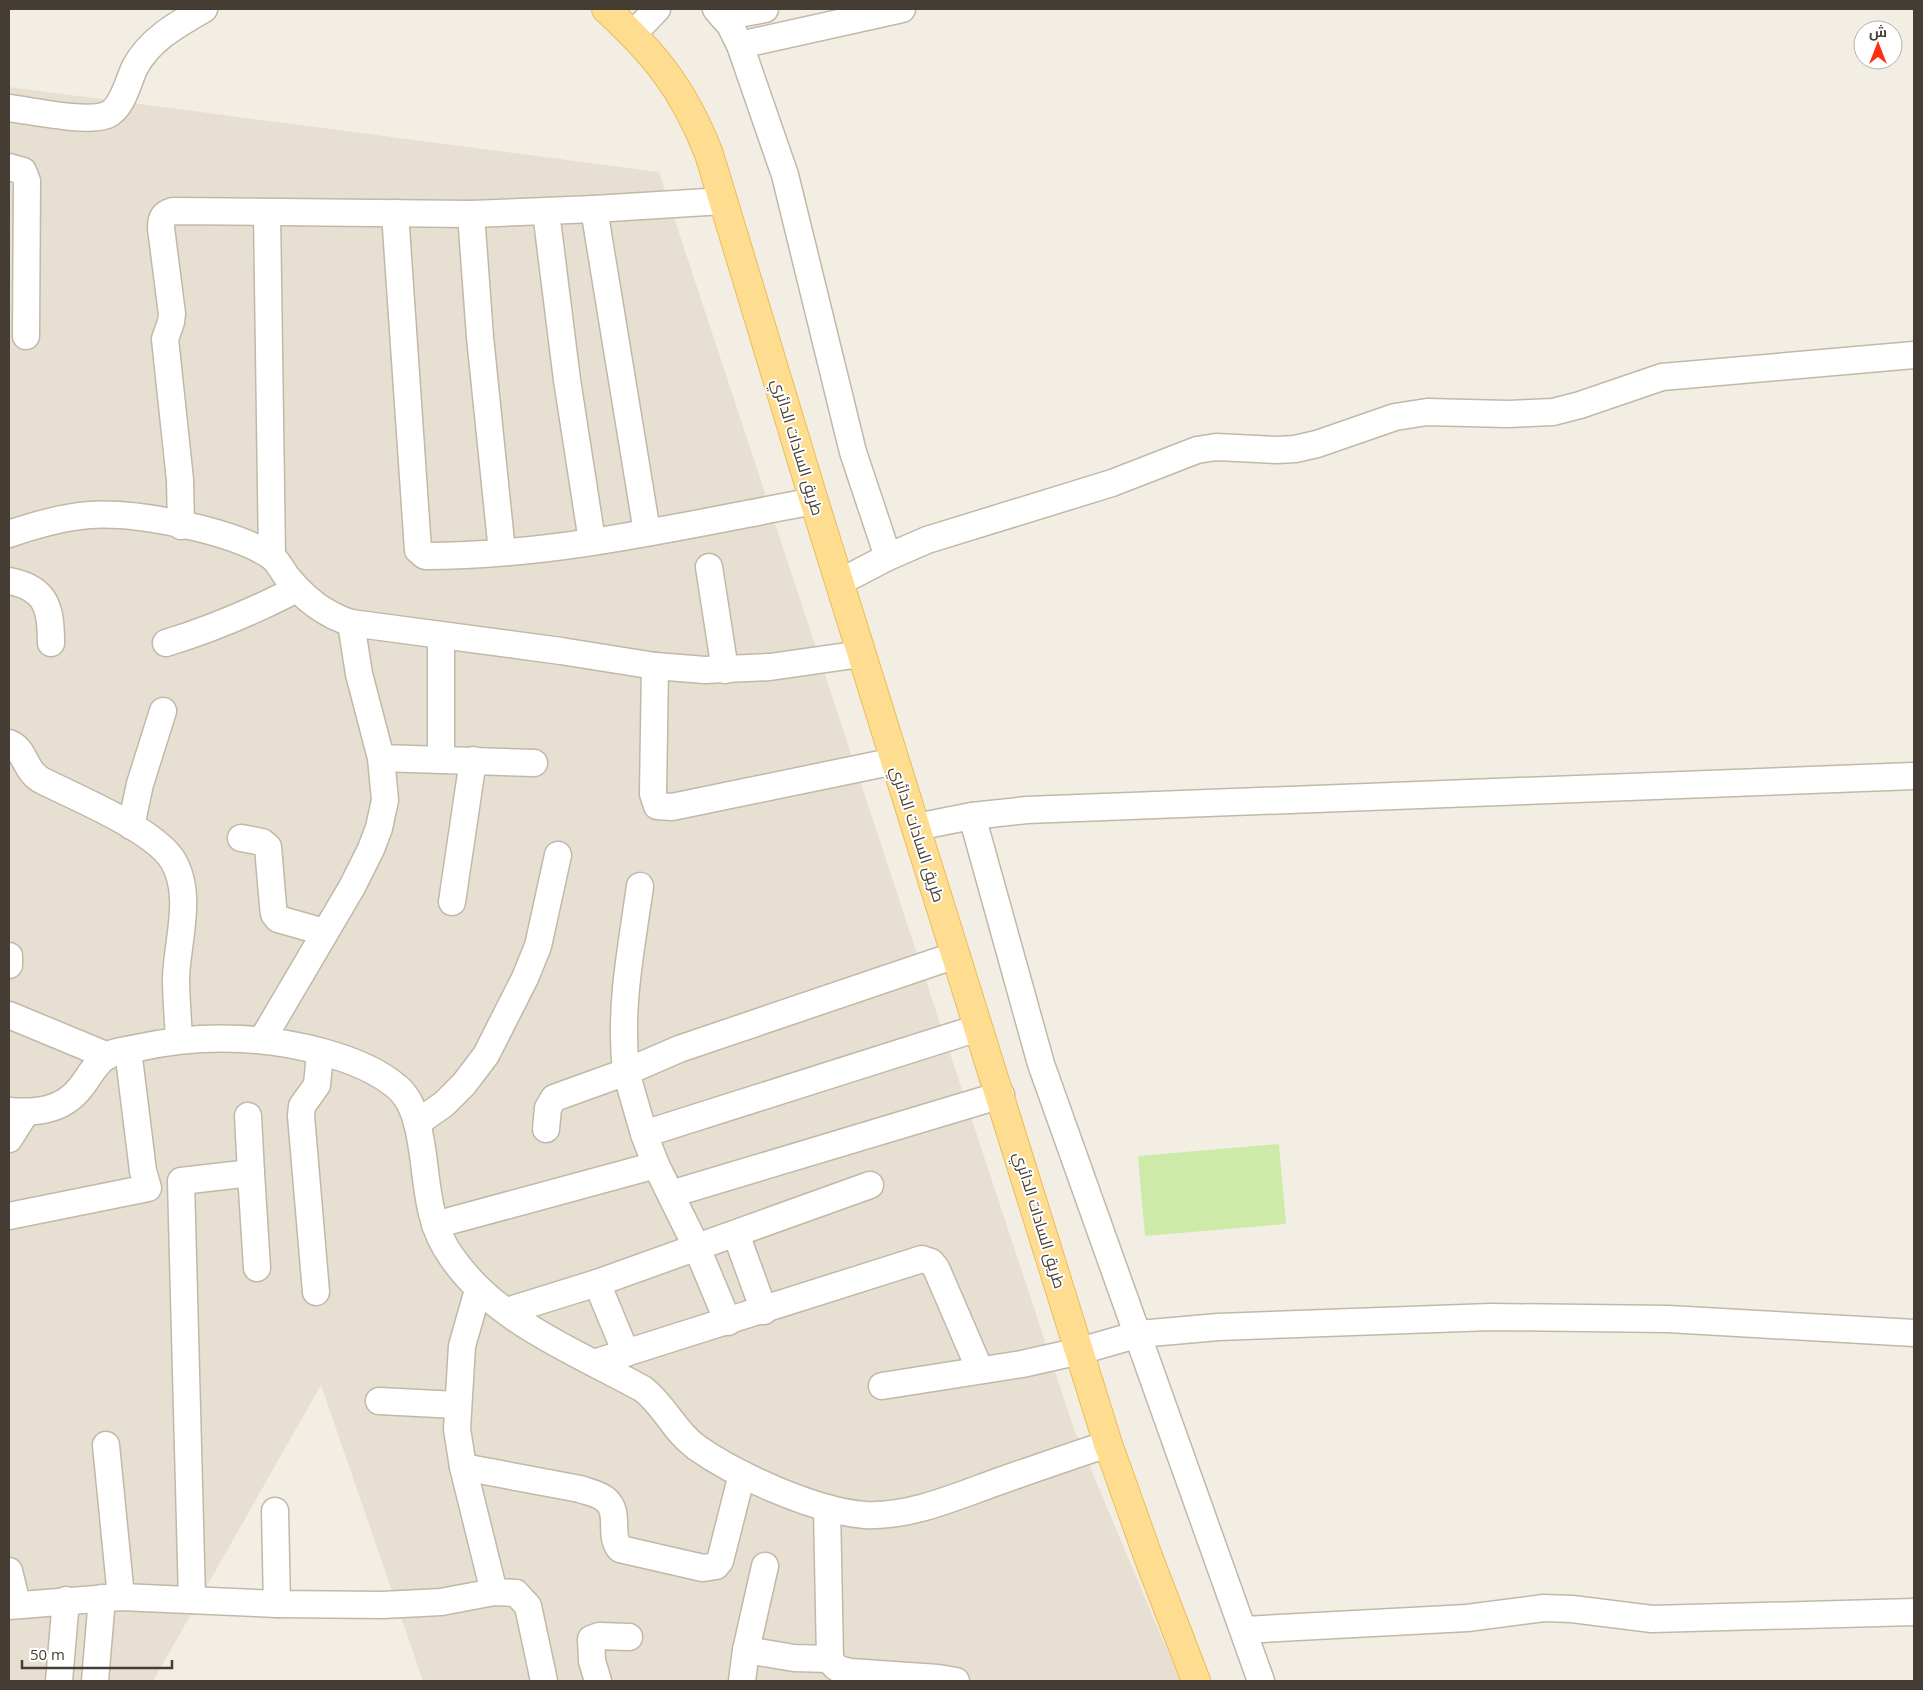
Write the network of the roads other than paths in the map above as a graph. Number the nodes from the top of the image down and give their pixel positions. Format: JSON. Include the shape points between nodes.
{"nodes":[{"id":1,"x":204,"y":9,"type":"edge"},
{"id":2,"x":606,"y":9,"type":"edge"},
{"id":3,"x":657,"y":9,"type":"edge"},
{"id":4,"x":765,"y":9,"type":"edge"},
{"id":5,"x":902,"y":9,"type":"edge"},
{"id":6,"x":720,"y":13,"type":"edge"},
{"id":7,"x":633,"y":34,"type":"junction"},
{"id":8,"x":740,"y":45,"type":"junction"},
{"id":9,"x":9,"y":108,"type":"edge"},
{"id":10,"x":9,"y":167,"type":"edge"},
{"id":11,"x":723,"y":201,"type":"junction"},
{"id":12,"x":594,"y":209,"type":"junction"},
{"id":13,"x":546,"y":212,"type":"junction"},
{"id":14,"x":267,"y":213,"type":"junction"},
{"id":15,"x":395,"y":213,"type":"junction"},
{"id":16,"x":471,"y":214,"type":"junction"},
{"id":17,"x":26,"y":336,"type":"dead end"},
{"id":18,"x":1914,"y":354,"type":"edge"},
{"id":19,"x":814,"y":500,"type":"junction"},
{"id":20,"x":181,"y":526,"type":"junction"},
{"id":21,"x":647,"y":532,"type":"junction"},
{"id":22,"x":9,"y":534,"type":"edge"},
{"id":23,"x":592,"y":541,"type":"junction"},
{"id":24,"x":502,"y":552,"type":"junction"},
{"id":25,"x":272,"y":557,"type":"junction"},
{"id":26,"x":888,"y":557,"type":"junction"},
{"id":27,"x":709,"y":567,"type":"dead end"},
{"id":28,"x":9,"y":582,"type":"edge"},
{"id":29,"x":840,"y":582,"type":"junction"},
{"id":30,"x":297,"y":589,"type":"junction"},
{"id":31,"x":351,"y":623,"type":"junction"},
{"id":32,"x":440,"y":636,"type":"junction"},
{"id":33,"x":51,"y":643,"type":"dead end"},
{"id":34,"x":166,"y":643,"type":"dead end"},
{"id":35,"x":861,"y":654,"type":"junction"},
{"id":36,"x":655,"y":666,"type":"junction"},
{"id":37,"x":725,"y":670,"type":"junction"},
{"id":38,"x":164,"y":711,"type":"dead end"},
{"id":39,"x":9,"y":743,"type":"edge"},
{"id":40,"x":381,"y":758,"type":"junction"},
{"id":41,"x":441,"y":759,"type":"junction"},
{"id":42,"x":473,"y":760,"type":"junction"},
{"id":43,"x":895,"y":761,"type":"junction"},
{"id":44,"x":534,"y":763,"type":"dead end"},
{"id":45,"x":1914,"y":776,"type":"edge"},
{"id":46,"x":972,"y":816,"type":"junction"},
{"id":47,"x":131,"y":826,"type":"junction"},
{"id":48,"x":916,"y":827,"type":"junction"},
{"id":49,"x":242,"y":838,"type":"dead end"},
{"id":50,"x":558,"y":855,"type":"dead end"},
{"id":51,"x":640,"y":886,"type":"dead end"},
{"id":52,"x":452,"y":902,"type":"dead end"},
{"id":53,"x":324,"y":932,"type":"junction"},
{"id":54,"x":956,"y":955,"type":"junction"},
{"id":55,"x":9,"y":956,"type":"edge"},
{"id":56,"x":9,"y":965,"type":"edge"},
{"id":57,"x":9,"y":1015,"type":"edge"},
{"id":58,"x":978,"y":1028,"type":"junction"},
{"id":59,"x":179,"y":1039,"type":"junction"},
{"id":60,"x":262,"y":1040,"type":"junction"},
{"id":61,"x":118,"y":1053,"type":"junction"},
{"id":62,"x":320,"y":1053,"type":"junction"},
{"id":63,"x":626,"y":1072,"type":"junction"},
{"id":64,"x":1001,"y":1095,"type":"junction"},
{"id":65,"x":17,"y":1112,"type":"edge"},
{"id":66,"x":248,"y":1116,"type":"dead end"},
{"id":67,"x":417,"y":1122,"type":"junction"},
{"id":68,"x":546,"y":1130,"type":"dead end"},
{"id":69,"x":644,"y":1134,"type":"junction"},
{"id":70,"x":9,"y":1139,"type":"edge"},
{"id":71,"x":656,"y":1165,"type":"junction"},
{"id":72,"x":251,"y":1173,"type":"junction"},
{"id":73,"x":181,"y":1180,"type":"junction"},
{"id":74,"x":870,"y":1185,"type":"dead end"},
{"id":75,"x":148,"y":1188,"type":"junction"},
{"id":76,"x":671,"y":1194,"type":"junction"},
{"id":77,"x":9,"y":1216,"type":"edge"},
{"id":78,"x":435,"y":1225,"type":"junction"},
{"id":79,"x":736,"y":1234,"type":"junction"},
{"id":80,"x":697,"y":1248,"type":"junction"},
{"id":81,"x":258,"y":1268,"type":"dead end"},
{"id":82,"x":597,"y":1283,"type":"junction"},
{"id":83,"x":478,"y":1290,"type":"junction"},
{"id":84,"x":316,"y":1292,"type":"dead end"},
{"id":85,"x":507,"y":1311,"type":"junction"},
{"id":86,"x":764,"y":1311,"type":"junction"},
{"id":87,"x":728,"y":1322,"type":"junction"},
{"id":88,"x":1914,"y":1333,"type":"edge"},
{"id":89,"x":1139,"y":1334,"type":"junction"},
{"id":90,"x":1080,"y":1351,"type":"junction"},
{"id":91,"x":626,"y":1353,"type":"junction"},
{"id":92,"x":594,"y":1363,"type":"junction"},
{"id":93,"x":980,"y":1370,"type":"junction"},
{"id":94,"x":882,"y":1386,"type":"dead end"},
{"id":95,"x":379,"y":1401,"type":"dead end"},
{"id":96,"x":457,"y":1405,"type":"junction"},
{"id":97,"x":1108,"y":1444,"type":"junction"},
{"id":98,"x":106,"y":1445,"type":"dead end"},
{"id":99,"x":463,"y":1466,"type":"junction"},
{"id":100,"x":742,"y":1474,"type":"junction"},
{"id":101,"x":827,"y":1508,"type":"junction"},
{"id":102,"x":275,"y":1511,"type":"dead end"},
{"id":103,"x":765,"y":1566,"type":"dead end"},
{"id":104,"x":9,"y":1571,"type":"edge"},
{"id":105,"x":494,"y":1592,"type":"junction"},
{"id":106,"x":112,"y":1598,"type":"junction"},
{"id":107,"x":66,"y":1600,"type":"junction"},
{"id":108,"x":192,"y":1600,"type":"junction"},
{"id":109,"x":277,"y":1604,"type":"junction"},
{"id":110,"x":13,"y":1605,"type":"edge"},
{"id":111,"x":1914,"y":1612,"type":"edge"},
{"id":112,"x":1244,"y":1630,"type":"junction"},
{"id":113,"x":629,"y":1637,"type":"dead end"},
{"id":114,"x":746,"y":1650,"type":"junction"},
{"id":115,"x":830,"y":1668,"type":"edge"},
{"id":116,"x":914,"y":1679,"type":"edge"},
{"id":117,"x":59,"y":1681,"type":"edge"},
{"id":118,"x":95,"y":1681,"type":"edge"},
{"id":119,"x":544,"y":1681,"type":"edge"},
{"id":120,"x":598,"y":1681,"type":"edge"},
{"id":121,"x":742,"y":1681,"type":"edge"},
{"id":122,"x":956,"y":1681,"type":"edge"},
{"id":123,"x":1196,"y":1681,"type":"edge"},
{"id":124,"x":1262,"y":1681,"type":"edge"}],
"edges":[{"from":1,"to":9,"type":"street","via":[[169,29],[149,48],[136,65],[117,106],[108,114],[87,118]]},
{"from":2,"to":7,"type":"main road","name":"طريق السادات الدائري"},
{"from":3,"to":7,"type":"street"},
{"from":4,"to":6,"type":"street"},
{"from":5,"to":8,"type":"street"},
{"from":6,"to":8,"type":"street"},
{"from":7,"to":11,"type":"main road","name":"طريق السادات الدائري","via":[[668,74],[696,120]]},
{"from":8,"to":26,"type":"street","via":[[785,175],[853,452]]},
{"from":10,"to":17,"type":"street","via":[[23,171],[27,181]]},
{"from":11,"to":12,"type":"street"},
{"from":11,"to":19,"type":"main road","name":"طريق السادات الدائري"},
{"from":12,"to":13,"type":"street"},
{"from":12,"to":21,"type":"street"},
{"from":13,"to":16,"type":"street"},
{"from":13,"to":23,"type":"street","via":[[566,380]]},
{"from":14,"to":15,"type":"street"},
{"from":14,"to":20,"type":"street","via":[[173,211],[165,213],[162,219],[172,314],[165,339],[180,480]]},
{"from":14,"to":25,"type":"street"},
{"from":15,"to":16,"type":"street"},
{"from":15,"to":24,"type":"street","via":[[418,550],[425,556]]},
{"from":16,"to":24,"type":"street"},
{"from":18,"to":26,"type":"street","via":[[1662,376],[1553,412],[1427,412],[1395,417],[1296,449],[1216,447],[1197,450],[1121,480],[966,526]]},
{"from":19,"to":21,"type":"street"},
{"from":19,"to":29,"type":"main road","name":"طريق السادات الدائري"},
{"from":20,"to":22,"type":"street","via":[[133,516],[91,515],[63,518]]},
{"from":20,"to":25,"type":"street","via":[[215,533]]},
{"from":21,"to":23,"type":"street"},
{"from":23,"to":24,"type":"street"},
{"from":25,"to":30,"type":"street"},
{"from":26,"to":29,"type":"street"},
{"from":27,"to":37,"type":"street"},
{"from":28,"to":33,"type":"street","via":[[32,589],[44,600],[49,610]]},
{"from":29,"to":35,"type":"main road","name":"طريق السادات الدائري"},
{"from":30,"to":31,"type":"street","via":[[327,614]]},
{"from":30,"to":34,"type":"street","via":[[247,615]]},
{"from":31,"to":32,"type":"street"},
{"from":31,"to":40,"type":"street","via":[[359,674]]},
{"from":32,"to":36,"type":"street"},
{"from":32,"to":41,"type":"street"},
{"from":35,"to":37,"type":"street"},
{"from":35,"to":43,"type":"main road","name":"طريق السادات الدائري"},
{"from":36,"to":37,"type":"street"},
{"from":36,"to":43,"type":"street","via":[[653,794],[657,806],[672,807]]},
{"from":38,"to":47,"type":"street","via":[[140,784]]},
{"from":39,"to":47,"type":"street","via":[[21,753],[32,775]]},
{"from":40,"to":41,"type":"street"},
{"from":40,"to":53,"type":"street","via":[[385,800],[379,828],[352,887]]},
{"from":41,"to":42,"type":"street"},
{"from":42,"to":44,"type":"street"},
{"from":42,"to":52,"type":"street"},
{"from":43,"to":48,"type":"main road","name":"طريق السادات الدائري"},
{"from":45,"to":46,"type":"street","via":[[1128,805]]},
{"from":46,"to":48,"type":"street"},
{"from":46,"to":89,"type":"street","via":[[1041,1064]]},
{"from":47,"to":59,"type":"street","via":[[166,852],[179,875],[182,896],[176,981]]},
{"from":48,"to":54,"type":"main road","name":"طريق السادات الدائري"},
{"from":49,"to":53,"type":"street","via":[[262,842],[268,847],[274,914],[278,919]]},
{"from":50,"to":67,"type":"street","via":[[538,946],[486,1055],[444,1104]]},
{"from":51,"to":63,"type":"street","via":[[623,1001]]},
{"from":53,"to":60,"type":"street"},
{"from":54,"to":58,"type":"main road","name":"طريق السادات الدائري"},
{"from":54,"to":63,"type":"street","via":[[680,1049]]},
{"from":55,"to":56,"type":"street"},
{"from":57,"to":61,"type":"street","via":[[69,1041]]},
{"from":58,"to":64,"type":"main road","name":"طريق السادات الدائري"},
{"from":58,"to":69,"type":"street"},
{"from":59,"to":60,"type":"street"},
{"from":59,"to":61,"type":"street"},
{"from":60,"to":62,"type":"street"},
{"from":61,"to":65,"type":"street","via":[[71,1098],[41,1112]]},
{"from":61,"to":75,"type":"street"},
{"from":62,"to":67,"type":"street","via":[[368,1069],[398,1087],[410,1103]]},
{"from":62,"to":84,"type":"street","via":[[317,1085],[302,1106],[300,1116]]},
{"from":63,"to":68,"type":"street","via":[[554,1098],[548,1108]]},
{"from":63,"to":69,"type":"street"},
{"from":64,"to":76,"type":"street"},
{"from":64,"to":90,"type":"main road","name":"طريق السادات الدائري"},
{"from":65,"to":70,"type":"street"},
{"from":66,"to":72,"type":"street"},
{"from":67,"to":78,"type":"street"},
{"from":69,"to":71,"type":"street"},
{"from":71,"to":76,"type":"street"},
{"from":71,"to":78,"type":"street"},
{"from":72,"to":73,"type":"street"},
{"from":72,"to":81,"type":"street"},
{"from":73,"to":75,"type":"street"},
{"from":73,"to":108,"type":"street"},
{"from":74,"to":79,"type":"street"},
{"from":75,"to":77,"type":"street"},
{"from":76,"to":80,"type":"street"},
{"from":78,"to":83,"type":"street","via":[[449,1254]]},
{"from":79,"to":80,"type":"street"},
{"from":79,"to":86,"type":"street"},
{"from":80,"to":82,"type":"street"},
{"from":80,"to":87,"type":"street"},
{"from":82,"to":85,"type":"street"},
{"from":82,"to":91,"type":"street"},
{"from":83,"to":85,"type":"street"},
{"from":83,"to":96,"type":"street","via":[[462,1346]]},
{"from":85,"to":92,"type":"street","via":[[537,1333]]},
{"from":86,"to":87,"type":"street"},
{"from":86,"to":93,"type":"street","via":[[926,1259],[936,1268]]},
{"from":87,"to":91,"type":"street"},
{"from":88,"to":89,"type":"street","via":[[1668,1319],[1491,1317],[1218,1327]]},
{"from":89,"to":90,"type":"street"},
{"from":89,"to":112,"type":"street"},
{"from":90,"to":93,"type":"street"},
{"from":90,"to":97,"type":"main road","name":"طريق السادات الدائري"},
{"from":91,"to":92,"type":"street"},
{"from":92,"to":100,"type":"street","via":[[656,1399],[683,1437]]},
{"from":93,"to":94,"type":"street"},
{"from":95,"to":96,"type":"street"},
{"from":96,"to":99,"type":"street"},
{"from":97,"to":101,"type":"street","via":[[931,1505],[865,1515]]},
{"from":97,"to":123,"type":"main road","name":"طريق السادات الدائري","via":[[1148,1559]]},
{"from":98,"to":106,"type":"street"},
{"from":99,"to":100,"type":"street","via":[[596,1495],[606,1500],[612,1509],[615,1543],[620,1549],[703,1568],[716,1566],[720,1561]]},
{"from":99,"to":105,"type":"street"},
{"from":100,"to":101,"type":"street"},
{"from":101,"to":115,"type":"street"},
{"from":102,"to":109,"type":"street"},
{"from":103,"to":114,"type":"street"},
{"from":104,"to":110,"type":"street"},
{"from":105,"to":109,"type":"street","via":[[441,1602],[393,1605]]},
{"from":105,"to":119,"type":"street","via":[[516,1593],[528,1606]]},
{"from":106,"to":107,"type":"street"},
{"from":106,"to":108,"type":"street"},
{"from":106,"to":118,"type":"street"},
{"from":107,"to":110,"type":"street"},
{"from":107,"to":117,"type":"street"},
{"from":108,"to":109,"type":"street"},
{"from":111,"to":112,"type":"street","via":[[1652,1619],[1544,1608],[1467,1618]]},
{"from":112,"to":124,"type":"street"},
{"from":113,"to":120,"type":"street","via":[[598,1636],[591,1639],[592,1661]]},
{"from":114,"to":115,"type":"street"},
{"from":114,"to":121,"type":"street"},
{"from":115,"to":116,"type":"street"},
{"from":116,"to":122,"type":"street"}]}
